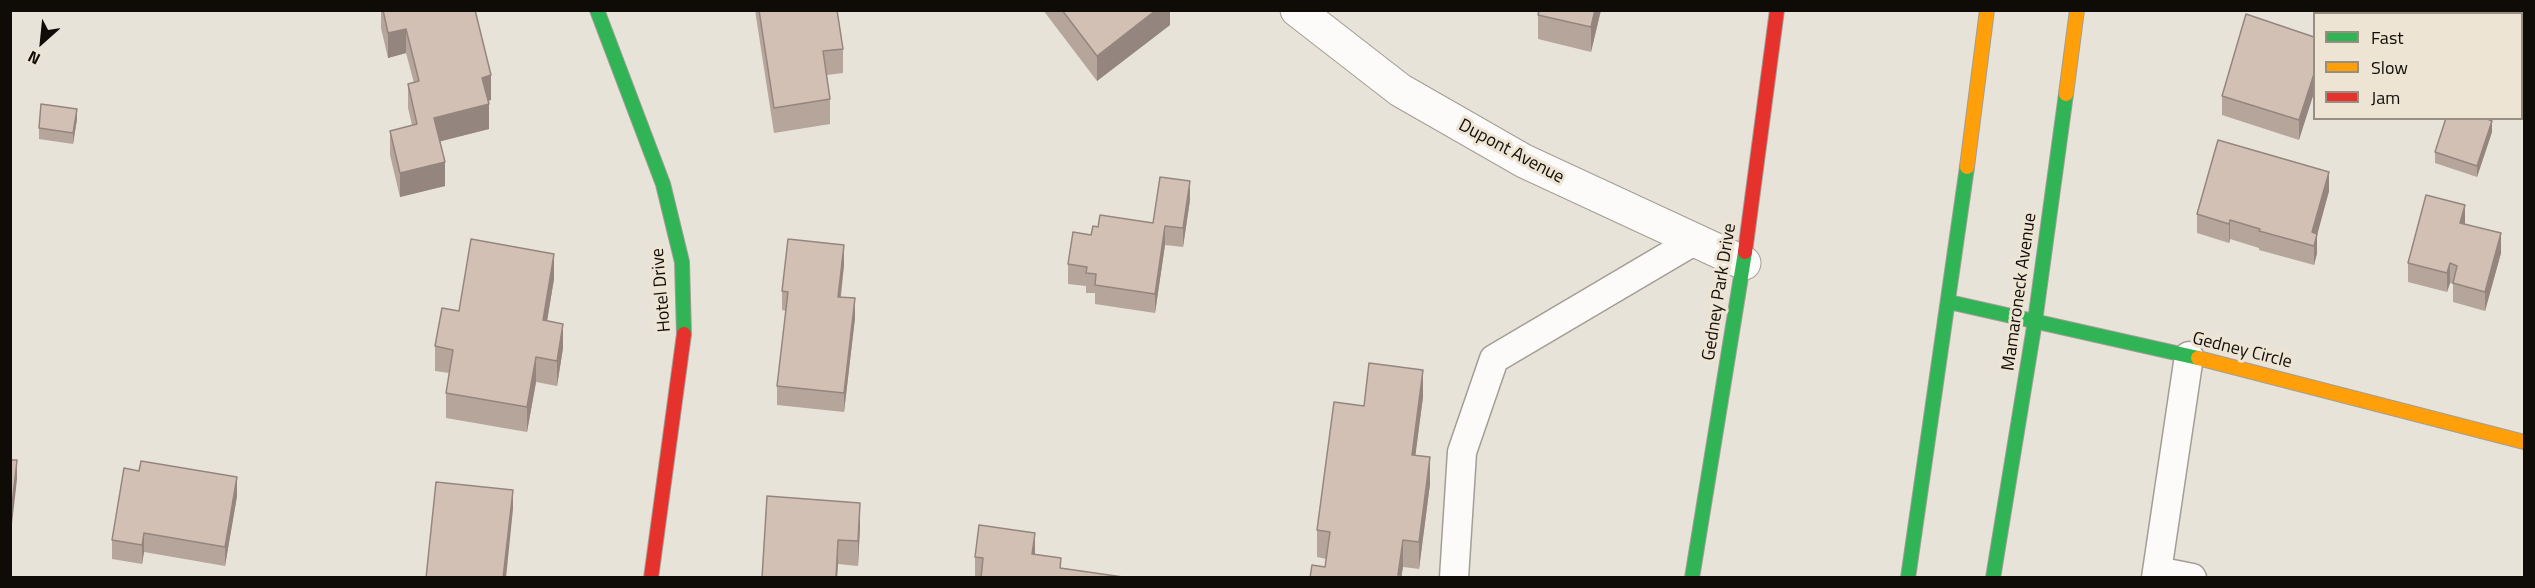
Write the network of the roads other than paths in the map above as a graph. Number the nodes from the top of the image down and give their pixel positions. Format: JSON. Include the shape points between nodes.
{"nodes":[{"id":1,"x":597,"y":10,"type":"edge"},
{"id":2,"x":1297,"y":10,"type":"edge"},
{"id":3,"x":1777,"y":10,"type":"edge"},
{"id":4,"x":1988,"y":10,"type":"edge"},
{"id":5,"x":2077,"y":10,"type":"edge"},
{"id":6,"x":1694,"y":241,"type":"junction"},
{"id":7,"x":1744,"y":263,"type":"junction"},
{"id":8,"x":1949,"y":302,"type":"junction"},
{"id":9,"x":2035,"y":321,"type":"junction"},
{"id":10,"x":2189,"y":356,"type":"junction"},
{"id":11,"x":2524,"y":442,"type":"edge"},
{"id":12,"x":2157,"y":574,"type":"edge"},
{"id":13,"x":651,"y":578,"type":"edge"},
{"id":14,"x":1454,"y":578,"type":"edge"},
{"id":15,"x":1692,"y":578,"type":"edge"},
{"id":16,"x":1908,"y":578,"type":"edge"},
{"id":17,"x":1993,"y":578,"type":"edge"},
{"id":18,"x":2192,"y":578,"type":"edge"}],
"edges":[{"from":1,"to":13,"type":"street","name":"Hotel Drive","via":[[663,184],[682,262],[684,345]]},
{"from":2,"to":6,"type":"street","name":"Dupont Avenue","via":[[1411,96],[1524,161]]},
{"from":3,"to":7,"type":"street","name":"Gedney Park Drive"},
{"from":4,"to":8,"type":"street"},
{"from":5,"to":9,"type":"street","name":"Mamaroneck Avenue"},
{"from":6,"to":7,"type":"street","name":"Dupont Avenue"},
{"from":6,"to":14,"type":"lane","via":[[1494,359],[1462,452]]},
{"from":7,"to":15,"type":"street","name":"Gedney Park Drive"},
{"from":8,"to":9,"type":"street","name":"Gedney Circle"},
{"from":8,"to":16,"type":"street"},
{"from":9,"to":10,"type":"street","name":"Gedney Circle"},
{"from":9,"to":17,"type":"street","name":"Mamaroneck Avenue"},
{"from":10,"to":11,"type":"street","name":"Gedney Circle"},
{"from":10,"to":12,"type":"lane"},
{"from":12,"to":18,"type":"lane"}]}
